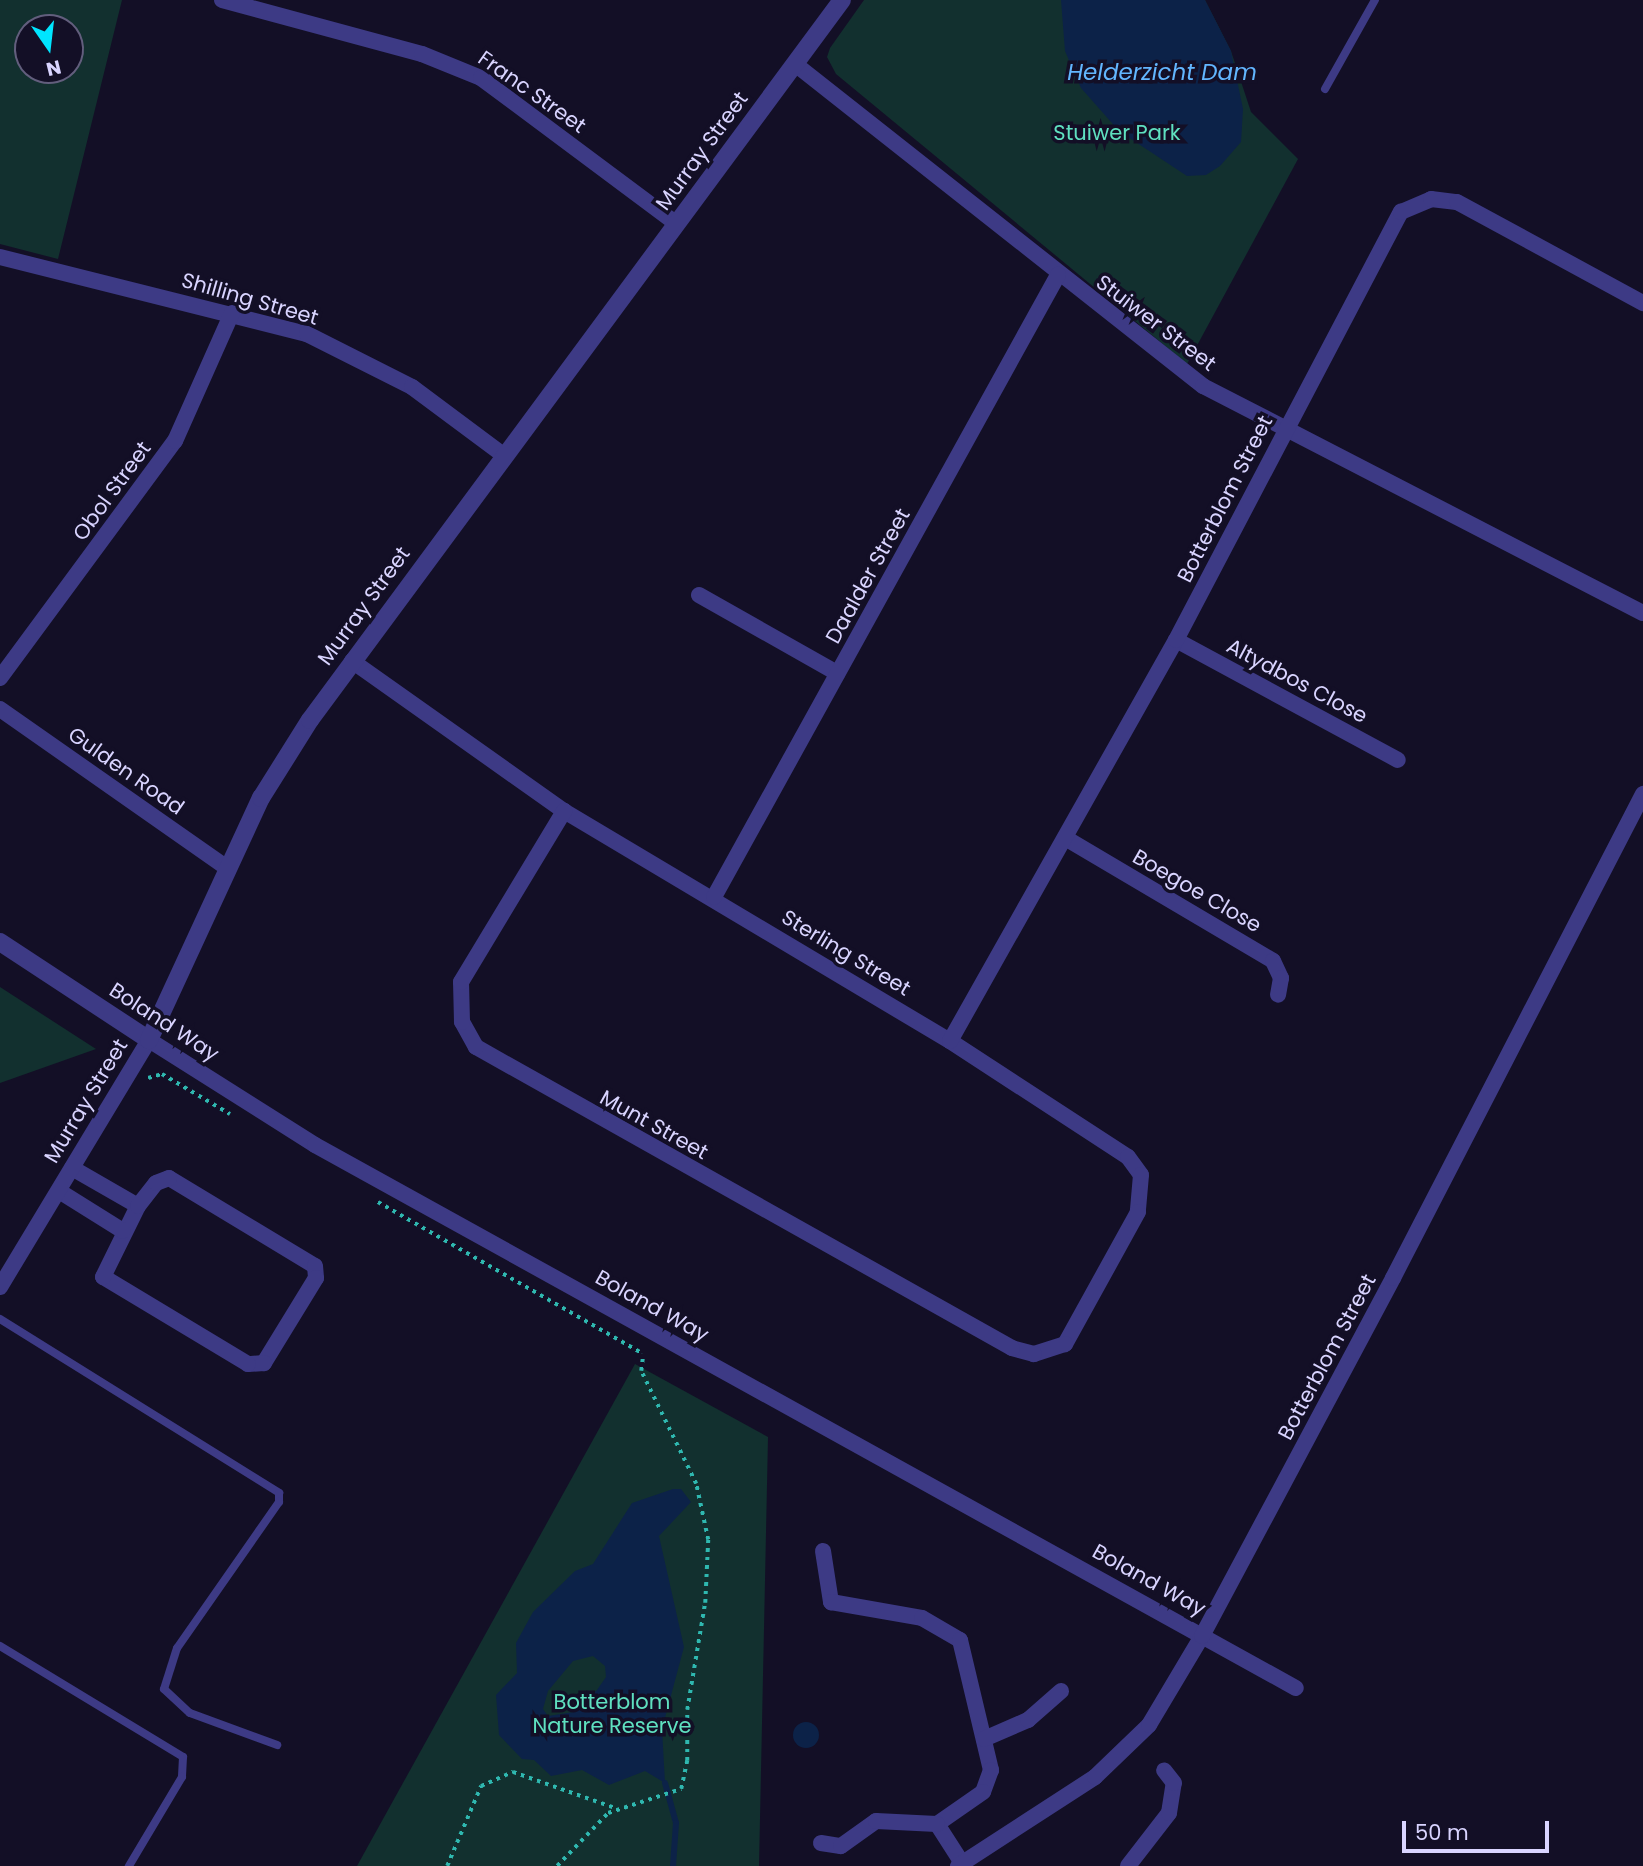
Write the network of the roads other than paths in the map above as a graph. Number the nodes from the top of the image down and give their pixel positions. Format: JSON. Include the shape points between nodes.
{"nodes":[{"id":1,"x":222,"y":0,"type":"edge"},
{"id":2,"x":842,"y":0,"type":"edge"},
{"id":3,"x":1375,"y":0,"type":"edge"},
{"id":4,"x":795,"y":64,"type":"junction"},
{"id":5,"x":1325,"y":89,"type":"dead end"},
{"id":6,"x":677,"y":224,"type":"junction"},
{"id":7,"x":0,"y":257,"type":"edge"},
{"id":8,"x":1058,"y":275,"type":"junction"},
{"id":9,"x":1643,"y":303,"type":"edge"},
{"id":10,"x":232,"y":313,"type":"junction"},
{"id":11,"x":1287,"y":426,"type":"junction"},
{"id":12,"x":502,"y":454,"type":"junction"},
{"id":13,"x":699,"y":596,"type":"dead end"},
{"id":14,"x":1643,"y":613,"type":"edge"},
{"id":15,"x":1176,"y":640,"type":"junction"},
{"id":16,"x":352,"y":661,"type":"junction"},
{"id":17,"x":837,"y":673,"type":"junction"},
{"id":18,"x":0,"y":678,"type":"edge"},
{"id":19,"x":0,"y":709,"type":"edge"},
{"id":20,"x":1398,"y":760,"type":"dead end"},
{"id":21,"x":1643,"y":794,"type":"edge"},
{"id":22,"x":564,"y":811,"type":"junction"},
{"id":23,"x":1067,"y":839,"type":"junction"},
{"id":24,"x":227,"y":868,"type":"junction"},
{"id":25,"x":714,"y":897,"type":"junction"},
{"id":26,"x":0,"y":942,"type":"edge"},
{"id":27,"x":1278,"y":995,"type":"dead end"},
{"id":28,"x":149,"y":1040,"type":"junction"},
{"id":29,"x":950,"y":1041,"type":"junction"},
{"id":30,"x":72,"y":1168,"type":"junction"},
{"id":31,"x":59,"y":1191,"type":"junction"},
{"id":32,"x":138,"y":1206,"type":"junction"},
{"id":33,"x":123,"y":1231,"type":"junction"},
{"id":34,"x":0,"y":1287,"type":"edge"},
{"id":35,"x":0,"y":1319,"type":"edge"},
{"id":36,"x":1051,"y":1352,"type":"joint"},
{"id":37,"x":823,"y":1551,"type":"dead end"},
{"id":38,"x":1202,"y":1636,"type":"junction"},
{"id":39,"x":0,"y":1646,"type":"edge"},
{"id":40,"x":1296,"y":1688,"type":"dead end"},
{"id":41,"x":1061,"y":1691,"type":"dead end"},
{"id":42,"x":984,"y":1739,"type":"junction"},
{"id":43,"x":277,"y":1745,"type":"dead end"},
{"id":44,"x":1164,"y":1770,"type":"dead end"},
{"id":45,"x":937,"y":1824,"type":"junction"},
{"id":46,"x":821,"y":1843,"type":"dead end"},
{"id":47,"x":962,"y":1865,"type":"edge"},
{"id":48,"x":129,"y":1866,"type":"edge"},
{"id":49,"x":1128,"y":1866,"type":"edge"}],
"edges":[{"from":1,"to":6,"type":"street","name":"Franc Street","via":[[422,54],[481,78]]},
{"from":2,"to":4,"type":"street","name":"Murray Street"},
{"from":3,"to":5,"type":"lane"},
{"from":4,"to":6,"type":"street","name":"Murray Street"},
{"from":4,"to":8,"type":"street","name":"Stuiwer Street"},
{"from":6,"to":12,"type":"street","name":"Murray Street"},
{"from":7,"to":10,"type":"street","name":"Shilling Street"},
{"from":8,"to":11,"type":"street","name":"Stuiwer Street","via":[[1163,359]]},
{"from":8,"to":17,"type":"street","name":"Daalder Street"},
{"from":9,"to":11,"type":"street","name":"Botterblom Street","via":[[1457,202],[1416,203],[1394,221]]},
{"from":10,"to":12,"type":"street","name":"Shilling Street","via":[[307,334],[381,369]]},
{"from":10,"to":18,"type":"street","name":"Obol Street","via":[[175,441]]},
{"from":11,"to":14,"type":"street","name":"Stuiwer Street"},
{"from":11,"to":15,"type":"street","name":"Botterblom Street"},
{"from":12,"to":16,"type":"street","name":"Murray Street"},
{"from":13,"to":17,"type":"street"},
{"from":15,"to":20,"type":"street","name":"Altydbos Close"},
{"from":15,"to":23,"type":"street","name":"Botterblom Street"},
{"from":16,"to":22,"type":"street","name":"Sterling Street"},
{"from":16,"to":24,"type":"street","name":"Murray Street","via":[[273,776]]},
{"from":17,"to":25,"type":"street","name":"Daalder Street"},
{"from":19,"to":24,"type":"street","name":"Gulden Road"},
{"from":21,"to":38,"type":"street","name":"Botterblom Street"},
{"from":22,"to":25,"type":"street","name":"Sterling Street"},
{"from":22,"to":36,"type":"street","name":"Munt Street","via":[[461,982],[462,1023],[476,1046],[1012,1348]]},
{"from":23,"to":27,"type":"street","name":"Boegoe Close","via":[[1273,961],[1281,978]]},
{"from":23,"to":29,"type":"street","name":"Botterblom Street"},
{"from":24,"to":28,"type":"street","name":"Murray Street"},
{"from":25,"to":29,"type":"street","name":"Sterling Street"},
{"from":26,"to":28,"type":"street","name":"Boland Way"},
{"from":28,"to":30,"type":"street","name":"Murray Street"},
{"from":28,"to":38,"type":"street","name":"Boland Way","via":[[315,1145]]},
{"from":29,"to":36,"type":"street","name":"Sterling Street","via":[[1111,1145],[1141,1175],[1138,1212],[1074,1332]]},
{"from":30,"to":31,"type":"street","name":"Murray Street"},
{"from":30,"to":32,"type":"street"},
{"from":31,"to":33,"type":"street"},
{"from":31,"to":34,"type":"street","name":"Murray Street"},
{"from":32,"to":33,"type":"street"},
{"from":32,"to":33,"type":"street","via":[[156,1182],[169,1178],[315,1266],[316,1278],[264,1363],[248,1364],[108,1283],[103,1270]]},
{"from":35,"to":43,"type":"lane","via":[[279,1493],[279,1502],[177,1648],[164,1689],[190,1713]]},
{"from":37,"to":42,"type":"street","via":[[831,1602],[922,1618],[960,1640]]},
{"from":38,"to":40,"type":"street","name":"Boland Way"},
{"from":38,"to":47,"type":"street","name":"Botterblom Street","via":[[1149,1725],[1113,1760]]},
{"from":39,"to":48,"type":"lane","via":[[183,1757],[182,1777]]},
{"from":41,"to":42,"type":"street","via":[[1028,1720]]},
{"from":42,"to":45,"type":"street","via":[[991,1770],[983,1792]]},
{"from":44,"to":49,"type":"street","via":[[1174,1783],[1170,1813]]},
{"from":45,"to":46,"type":"street","via":[[876,1821],[841,1846]]},
{"from":45,"to":47,"type":"street"}]}
